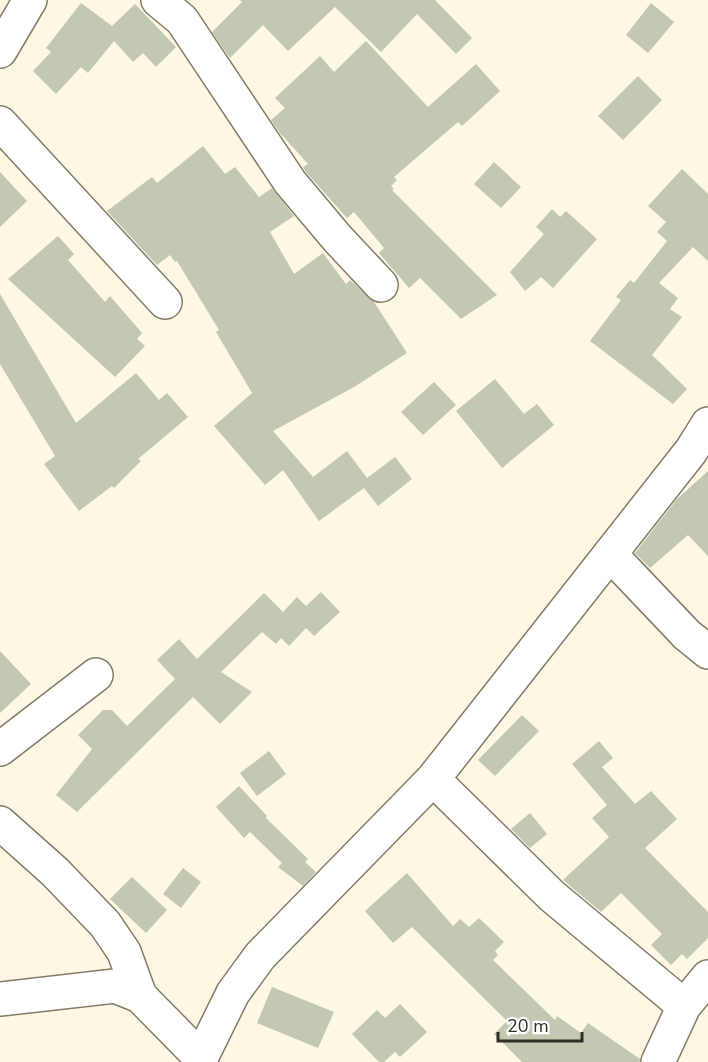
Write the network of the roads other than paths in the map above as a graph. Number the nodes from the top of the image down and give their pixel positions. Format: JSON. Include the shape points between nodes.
{"nodes":[{"id":1,"x":30,"y":0,"type":"edge"},
{"id":2,"x":158,"y":0,"type":"edge"},
{"id":3,"x":0,"y":51,"type":"edge"},
{"id":4,"x":0,"y":123,"type":"edge"},
{"id":5,"x":381,"y":285,"type":"dead end"},
{"id":6,"x":165,"y":302,"type":"dead end"},
{"id":7,"x":708,"y":424,"type":"edge"},
{"id":8,"x":700,"y":448,"type":"edge"},
{"id":9,"x":610,"y":554,"type":"junction"},
{"id":10,"x":708,"y":652,"type":"edge"},
{"id":11,"x":96,"y":675,"type":"dead end"},
{"id":12,"x":0,"y":749,"type":"edge"},
{"id":13,"x":433,"y":779,"type":"junction"},
{"id":14,"x":0,"y":823,"type":"edge"},
{"id":15,"x":708,"y":977,"type":"edge"},
{"id":16,"x":140,"y":996,"type":"junction"},
{"id":17,"x":0,"y":999,"type":"edge"},
{"id":18,"x":684,"y":1006,"type":"junction"},
{"id":19,"x":201,"y":1060,"type":"edge"},
{"id":20,"x":658,"y":1062,"type":"edge"}],
"edges":[{"from":1,"to":3,"type":"street"},
{"from":2,"to":5,"type":"street","via":[[182,20],[290,182]]},
{"from":4,"to":6,"type":"street"},
{"from":7,"to":8,"type":"street"},
{"from":8,"to":9,"type":"street"},
{"from":9,"to":10,"type":"street"},
{"from":9,"to":13,"type":"street"},
{"from":11,"to":12,"type":"street"},
{"from":13,"to":18,"type":"street","via":[[552,896]]},
{"from":13,"to":19,"type":"street","via":[[260,956],[233,993]]},
{"from":14,"to":16,"type":"street","via":[[105,924],[124,952]]},
{"from":15,"to":18,"type":"street"},
{"from":16,"to":17,"type":"street","via":[[115,986]]},
{"from":16,"to":19,"type":"street"},
{"from":18,"to":20,"type":"street"}]}
